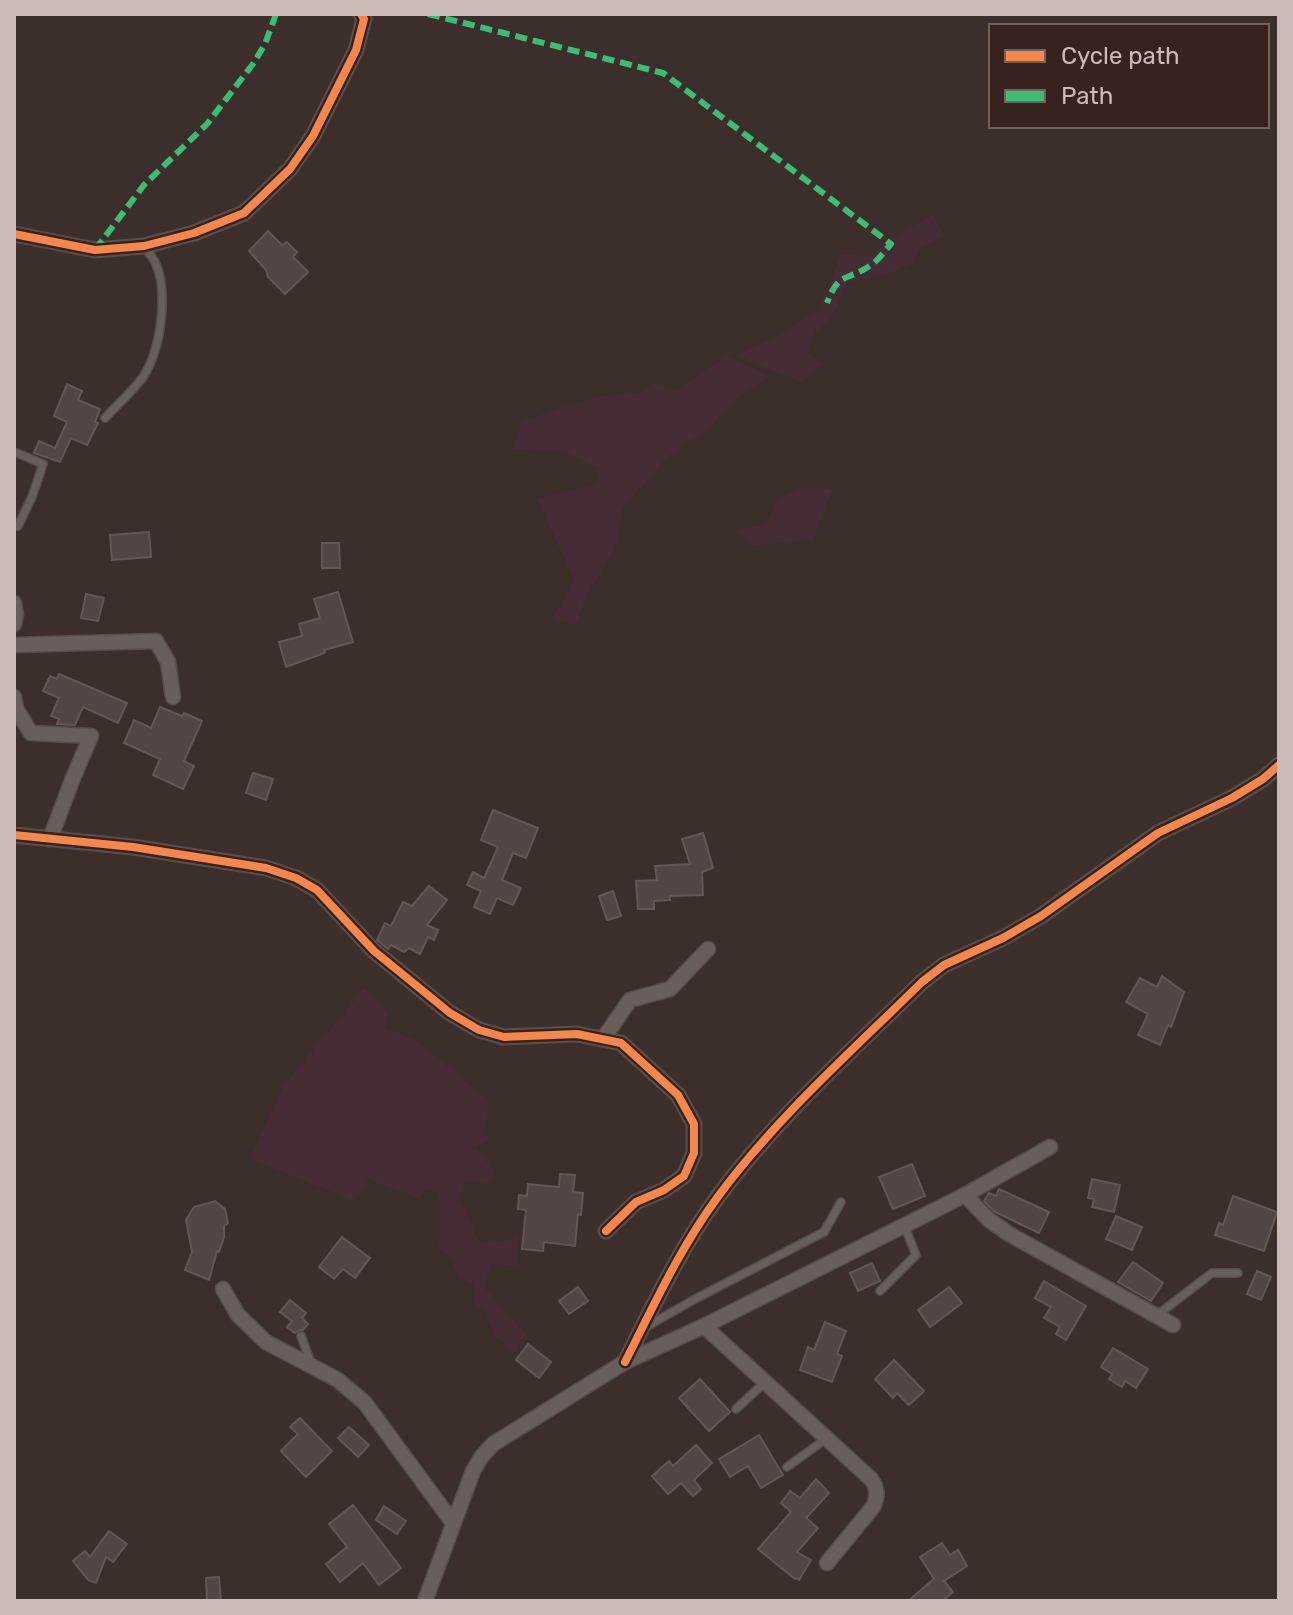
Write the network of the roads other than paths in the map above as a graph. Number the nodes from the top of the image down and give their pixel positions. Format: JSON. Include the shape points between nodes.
{"nodes":[{"id":1,"x":361,"y":14,"type":"edge"},
{"id":2,"x":14,"y":234,"type":"edge"},
{"id":3,"x":144,"y":246,"type":"junction"},
{"id":4,"x":105,"y":418,"type":"dead end"},
{"id":5,"x":14,"y":454,"type":"edge"},
{"id":6,"x":18,"y":526,"type":"dead end"},
{"id":7,"x":14,"y":603,"type":"edge"},
{"id":8,"x":14,"y":624,"type":"edge"},
{"id":9,"x":14,"y":645,"type":"edge"},
{"id":10,"x":14,"y":697,"type":"edge"},
{"id":11,"x":173,"y":697,"type":"dead end"},
{"id":12,"x":1279,"y":765,"type":"edge"},
{"id":13,"x":14,"y":835,"type":"edge"},
{"id":14,"x":50,"y":839,"type":"junction"},
{"id":15,"x":708,"y":949,"type":"dead end"},
{"id":16,"x":603,"y":1039,"type":"junction"},
{"id":17,"x":1050,"y":1147,"type":"dead end"},
{"id":18,"x":965,"y":1195,"type":"junction"},
{"id":19,"x":841,"y":1202,"type":"dead end"},
{"id":20,"x":904,"y":1225,"type":"junction"},
{"id":21,"x":606,"y":1231,"type":"dead end"},
{"id":22,"x":1238,"y":1273,"type":"dead end"},
{"id":23,"x":223,"y":1289,"type":"dead end"},
{"id":24,"x":880,"y":1291,"type":"dead end"},
{"id":25,"x":1156,"y":1316,"type":"junction"},
{"id":26,"x":1173,"y":1325,"type":"dead end"},
{"id":27,"x":704,"y":1326,"type":"junction"},
{"id":28,"x":642,"y":1330,"type":"junction"},
{"id":29,"x":301,"y":1336,"type":"dead end"},
{"id":30,"x":625,"y":1362,"type":"junction"},
{"id":31,"x":313,"y":1367,"type":"junction"},
{"id":32,"x":765,"y":1382,"type":"junction"},
{"id":33,"x":736,"y":1409,"type":"dead end"},
{"id":34,"x":827,"y":1438,"type":"junction"},
{"id":35,"x":787,"y":1467,"type":"dead end"},
{"id":36,"x":453,"y":1523,"type":"junction"},
{"id":37,"x":827,"y":1563,"type":"dead end"},
{"id":38,"x":425,"y":1601,"type":"edge"}],
"edges":[{"from":1,"to":3,"type":"street","via":[[356,50],[313,136],[290,169],[244,213]]},
{"from":2,"to":3,"type":"street","via":[[95,250]]},
{"from":3,"to":4,"type":"lane","via":[[155,263],[163,298],[155,353],[143,376]]},
{"from":5,"to":6,"type":"lane","via":[[43,464]]},
{"from":7,"to":8,"type":"street"},
{"from":9,"to":11,"type":"street","via":[[156,641],[168,662]]},
{"from":10,"to":14,"type":"street","via":[[31,733],[91,736]]},
{"from":12,"to":28,"type":"street","via":[[1232,798],[1158,833],[1041,916],[944,965],[922,982],[753,1153],[679,1256]]},
{"from":13,"to":14,"type":"street"},
{"from":14,"to":16,"type":"street","via":[[266,868],[296,878],[317,890],[374,951],[479,1030],[504,1037],[577,1034]]},
{"from":15,"to":16,"type":"street","via":[[670,989],[630,1000]]},
{"from":16,"to":21,"type":"street","via":[[621,1043],[678,1095],[694,1124],[694,1153],[684,1176],[636,1202]]},
{"from":17,"to":18,"type":"street"},
{"from":18,"to":20,"type":"street"},
{"from":18,"to":25,"type":"street","via":[[1009,1234]]},
{"from":19,"to":28,"type":"lane","via":[[824,1232]]},
{"from":20,"to":24,"type":"lane","via":[[916,1255]]},
{"from":20,"to":27,"type":"street"},
{"from":22,"to":25,"type":"lane","via":[[1212,1273]]},
{"from":23,"to":31,"type":"street","via":[[238,1315],[266,1342]]},
{"from":25,"to":26,"type":"street"},
{"from":27,"to":30,"type":"street"},
{"from":27,"to":32,"type":"street"},
{"from":28,"to":30,"type":"street"},
{"from":29,"to":31,"type":"lane"},
{"from":30,"to":36,"type":"street","via":[[493,1444],[473,1471]]},
{"from":31,"to":36,"type":"street","via":[[365,1403]]},
{"from":32,"to":33,"type":"lane"},
{"from":32,"to":34,"type":"street"},
{"from":34,"to":35,"type":"lane"},
{"from":34,"to":37,"type":"street","via":[[871,1479],[877,1493],[873,1507]]},
{"from":36,"to":38,"type":"street"}]}
